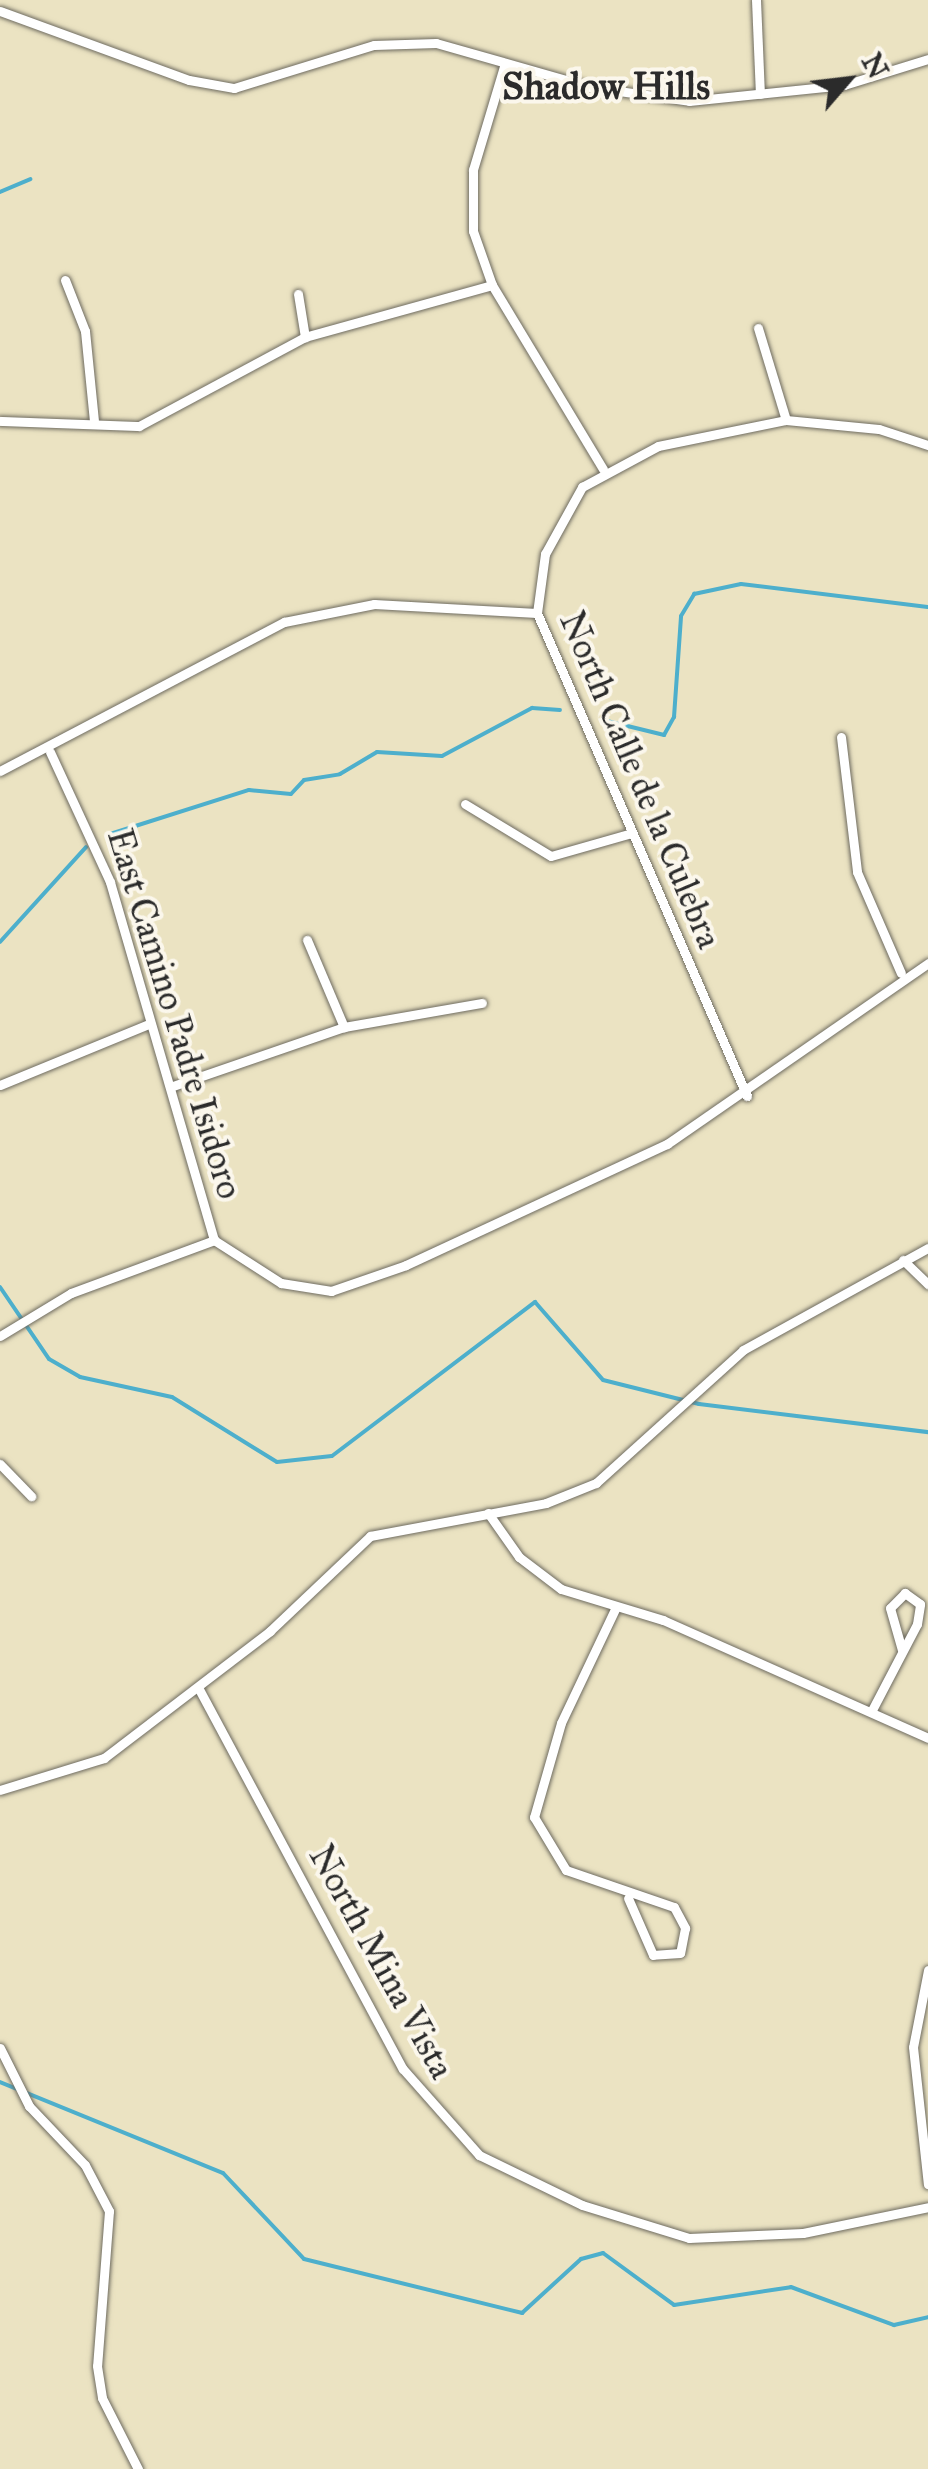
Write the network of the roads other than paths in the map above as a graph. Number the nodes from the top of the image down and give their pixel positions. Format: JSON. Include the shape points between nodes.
{"nodes":[{"id":1,"x":756,"y":0,"type":"edge"},
{"id":2,"x":0,"y":11,"type":"edge"},
{"id":3,"x":928,"y":60,"type":"edge"},
{"id":4,"x":505,"y":63,"type":"junction"},
{"id":5,"x":760,"y":94,"type":"junction"},
{"id":6,"x":65,"y":280,"type":"dead end"},
{"id":7,"x":492,"y":285,"type":"junction"},
{"id":8,"x":298,"y":294,"type":"dead end"},
{"id":9,"x":758,"y":328,"type":"dead end"},
{"id":10,"x":305,"y":337,"type":"junction"},
{"id":11,"x":0,"y":420,"type":"edge"},
{"id":12,"x":786,"y":420,"type":"junction"},
{"id":13,"x":94,"y":421,"type":"junction"},
{"id":14,"x":928,"y":445,"type":"edge"},
{"id":15,"x":603,"y":470,"type":"junction"},
{"id":16,"x":536,"y":613,"type":"junction"},
{"id":17,"x":841,"y":737,"type":"dead end"},
{"id":18,"x":50,"y":752,"type":"junction"},
{"id":19,"x":0,"y":771,"type":"edge"},
{"id":20,"x":464,"y":804,"type":"dead end"},
{"id":21,"x":632,"y":833,"type":"junction"},
{"id":22,"x":307,"y":940,"type":"dead end"},
{"id":23,"x":928,"y":962,"type":"edge"},
{"id":24,"x":901,"y":973,"type":"junction"},
{"id":25,"x":482,"y":1003,"type":"dead end"},
{"id":26,"x":149,"y":1024,"type":"junction"},
{"id":27,"x":344,"y":1028,"type":"junction"},
{"id":28,"x":0,"y":1085,"type":"edge"},
{"id":29,"x":170,"y":1087,"type":"junction"},
{"id":30,"x":747,"y":1096,"type":"junction"},
{"id":31,"x":214,"y":1240,"type":"junction"},
{"id":32,"x":928,"y":1248,"type":"edge"},
{"id":33,"x":903,"y":1260,"type":"junction"},
{"id":34,"x":928,"y":1284,"type":"edge"},
{"id":35,"x":0,"y":1336,"type":"edge"},
{"id":36,"x":0,"y":1464,"type":"edge"},
{"id":37,"x":32,"y":1496,"type":"dead end"},
{"id":38,"x":488,"y":1513,"type":"junction"},
{"id":39,"x":616,"y":1607,"type":"junction"},
{"id":40,"x":902,"y":1650,"type":"junction"},
{"id":41,"x":200,"y":1688,"type":"junction"},
{"id":42,"x":871,"y":1712,"type":"junction"},
{"id":43,"x":928,"y":1738,"type":"edge"},
{"id":44,"x":0,"y":1790,"type":"edge"},
{"id":45,"x":628,"y":1898,"type":"junction"},
{"id":46,"x":928,"y":1970,"type":"edge"},
{"id":47,"x":0,"y":2048,"type":"edge"},
{"id":48,"x":928,"y":2184,"type":"edge"},
{"id":49,"x":928,"y":2207,"type":"edge"},
{"id":50,"x":138,"y":2469,"type":"edge"}],
"edges":[{"from":1,"to":5,"type":"street"},
{"from":2,"to":4,"type":"street","via":[[189,80],[234,88],[374,45],[436,43]]},
{"from":3,"to":5,"type":"street","via":[[844,85]]},
{"from":4,"to":5,"type":"street","via":[[689,101]]},
{"from":4,"to":7,"type":"street","via":[[473,170],[473,231]]},
{"from":6,"to":13,"type":"street","via":[[85,331]]},
{"from":7,"to":10,"type":"street"},
{"from":7,"to":15,"type":"street"},
{"from":8,"to":10,"type":"street"},
{"from":9,"to":12,"type":"street"},
{"from":10,"to":13,"type":"street","via":[[248,360],[181,411],[139,426]]},
{"from":11,"to":13,"type":"street"},
{"from":12,"to":14,"type":"street","via":[[878,429]]},
{"from":12,"to":15,"type":"street","via":[[658,446]]},
{"from":15,"to":16,"type":"street","name":"North Calle de la Culebra","via":[[545,554]]},
{"from":16,"to":18,"type":"street","via":[[374,604],[284,622]]},
{"from":16,"to":21,"type":"street","name":"North Calle de la Culebra"},
{"from":17,"to":24,"type":"street","via":[[857,872]]},
{"from":18,"to":19,"type":"street"},
{"from":18,"to":26,"type":"street","name":"East Camino Padre Isidoro","via":[[104,864]]},
{"from":20,"to":21,"type":"street","via":[[551,856]]},
{"from":21,"to":30,"type":"street","name":"North Calle de la Culebra"},
{"from":22,"to":27,"type":"street"},
{"from":23,"to":24,"type":"street"},
{"from":24,"to":30,"type":"street"},
{"from":25,"to":27,"type":"street"},
{"from":26,"to":28,"type":"street"},
{"from":26,"to":29,"type":"street","name":"East Camino Padre Isidoro"},
{"from":27,"to":29,"type":"street"},
{"from":29,"to":31,"type":"street","name":"East Camino Padre Isidoro"},
{"from":30,"to":31,"type":"street","via":[[667,1144],[331,1291],[281,1283]]},
{"from":31,"to":35,"type":"street","via":[[70,1293]]},
{"from":32,"to":33,"type":"street"},
{"from":33,"to":34,"type":"street"},
{"from":33,"to":38,"type":"street","via":[[743,1350],[596,1484]]},
{"from":36,"to":37,"type":"street"},
{"from":38,"to":39,"type":"street","via":[[549,1582]]},
{"from":38,"to":41,"type":"street","via":[[418,1520],[358,1543]]},
{"from":39,"to":42,"type":"street"},
{"from":39,"to":45,"type":"street","via":[[561,1723],[534,1817],[566,1870]]},
{"from":40,"to":40,"type":"street","via":[[920,1604],[905,1592],[890,1601]]},
{"from":40,"to":42,"type":"street"},
{"from":41,"to":44,"type":"street","via":[[104,1758]]},
{"from":41,"to":49,"type":"street","name":"North Mina Vista","via":[[403,2068],[479,2155],[582,2205],[689,2238],[803,2233]]},
{"from":42,"to":43,"type":"street"},
{"from":45,"to":45,"type":"street","via":[[653,1955],[680,1953],[685,1928],[674,1907]]},
{"from":46,"to":48,"type":"street","via":[[913,2047]]},
{"from":47,"to":50,"type":"street","via":[[29,2106],[85,2165],[109,2210],[98,2366],[102,2398]]}]}
